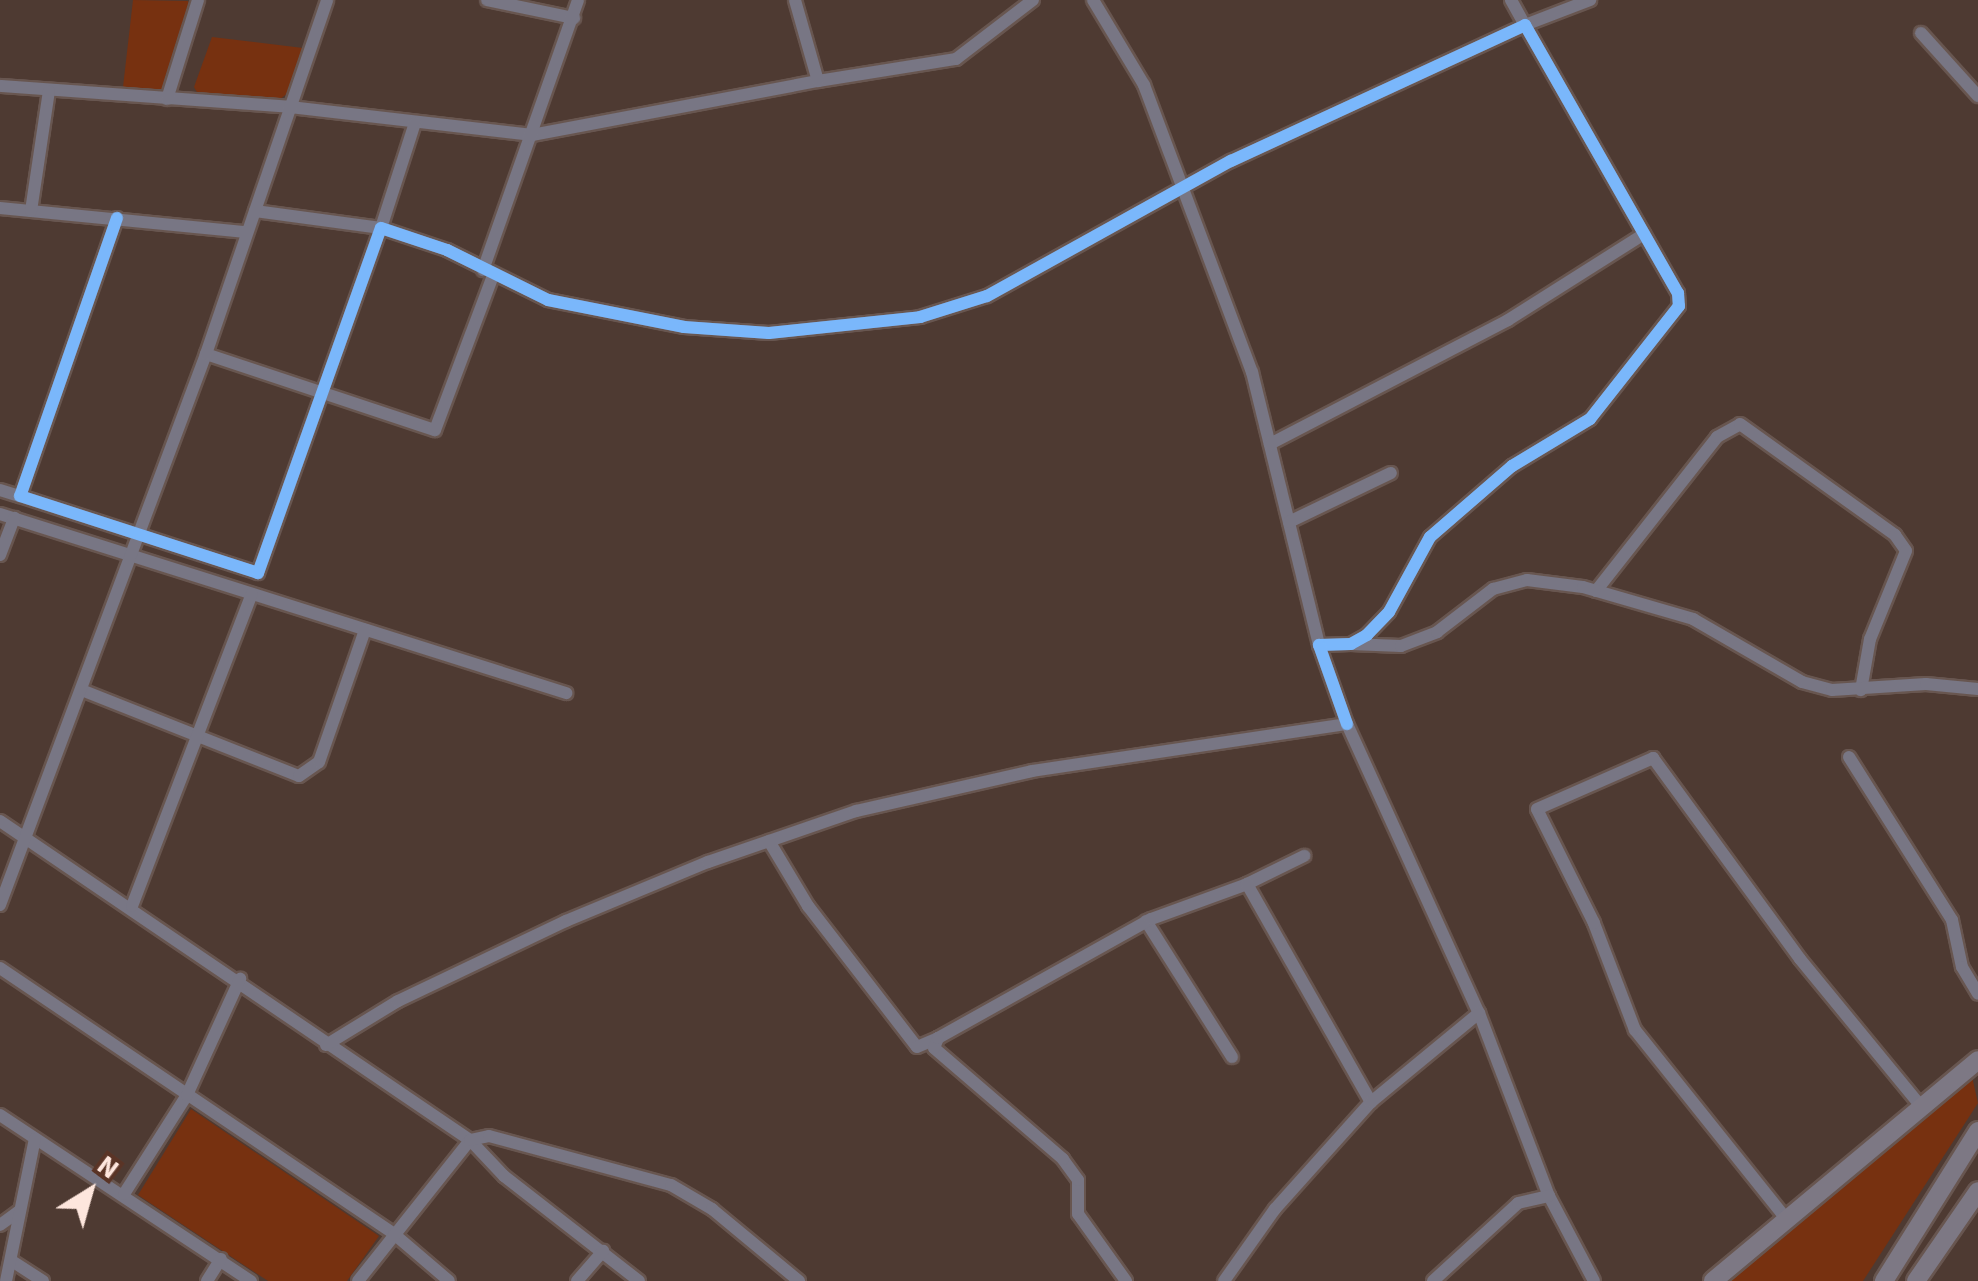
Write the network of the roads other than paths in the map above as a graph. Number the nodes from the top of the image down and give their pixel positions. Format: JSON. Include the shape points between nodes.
{"nodes":[{"id":1,"x":198,"y":0,"type":"edge"},
{"id":2,"x":326,"y":0,"type":"edge"},
{"id":3,"x":488,"y":0,"type":"edge"},
{"id":4,"x":578,"y":0,"type":"edge"},
{"id":5,"x":796,"y":0,"type":"edge"},
{"id":6,"x":1034,"y":0,"type":"edge"},
{"id":7,"x":1093,"y":0,"type":"edge"},
{"id":8,"x":1511,"y":0,"type":"edge"},
{"id":9,"x":1590,"y":0,"type":"edge"},
{"id":10,"x":574,"y":18,"type":"junction"},
{"id":11,"x":1525,"y":26,"type":"junction"},
{"id":12,"x":1922,"y":33,"type":"dead end"},
{"id":13,"x":818,"y":81,"type":"junction"},
{"id":14,"x":0,"y":86,"type":"edge"},
{"id":15,"x":49,"y":91,"type":"junction"},
{"id":16,"x":1978,"y":96,"type":"edge"},
{"id":17,"x":166,"y":100,"type":"junction"},
{"id":18,"x":290,"y":107,"type":"junction"},
{"id":19,"x":415,"y":123,"type":"junction"},
{"id":20,"x":532,"y":135,"type":"junction"},
{"id":21,"x":1186,"y":185,"type":"junction"},
{"id":22,"x":0,"y":208,"type":"edge"},
{"id":23,"x":254,"y":210,"type":"junction"},
{"id":24,"x":31,"y":211,"type":"junction"},
{"id":25,"x":117,"y":218,"type":"junction"},
{"id":26,"x":382,"y":228,"type":"junction"},
{"id":27,"x":246,"y":232,"type":"junction"},
{"id":28,"x":1644,"y":234,"type":"junction"},
{"id":29,"x":488,"y":273,"type":"junction"},
{"id":30,"x":206,"y":354,"type":"junction"},
{"id":31,"x":326,"y":398,"type":"junction"},
{"id":32,"x":1270,"y":444,"type":"junction"},
{"id":33,"x":1391,"y":473,"type":"dead end"},
{"id":34,"x":0,"y":490,"type":"edge"},
{"id":35,"x":20,"y":496,"type":"junction"},
{"id":36,"x":7,"y":516,"type":"edge"},
{"id":37,"x":1289,"y":522,"type":"junction"},
{"id":38,"x":139,"y":534,"type":"junction"},
{"id":39,"x":0,"y":555,"type":"edge"},
{"id":40,"x":132,"y":555,"type":"junction"},
{"id":41,"x":1596,"y":591,"type":"junction"},
{"id":42,"x":252,"y":594,"type":"junction"},
{"id":43,"x":365,"y":630,"type":"junction"},
{"id":44,"x":1351,"y":644,"type":"junction"},
{"id":45,"x":1320,"y":645,"type":"junction"},
{"id":46,"x":1978,"y":689,"type":"edge"},
{"id":47,"x":1861,"y":690,"type":"junction"},
{"id":48,"x":84,"y":691,"type":"junction"},
{"id":49,"x":566,"y":693,"type":"dead end"},
{"id":50,"x":1347,"y":724,"type":"junction"},
{"id":51,"x":197,"y":736,"type":"junction"},
{"id":52,"x":1850,"y":758,"type":"dead end"},
{"id":53,"x":0,"y":820,"type":"edge"},
{"id":54,"x":27,"y":836,"type":"junction"},
{"id":55,"x":769,"y":841,"type":"junction"},
{"id":56,"x":1304,"y":856,"type":"dead end"},
{"id":57,"x":1247,"y":884,"type":"junction"},
{"id":58,"x":0,"y":906,"type":"edge"},
{"id":59,"x":132,"y":906,"type":"junction"},
{"id":60,"x":1146,"y":921,"type":"junction"},
{"id":61,"x":0,"y":968,"type":"edge"},
{"id":62,"x":240,"y":979,"type":"junction"},
{"id":63,"x":1978,"y":994,"type":"edge"},
{"id":64,"x":1479,"y":1013,"type":"junction"},
{"id":65,"x":938,"y":1038,"type":"junction"},
{"id":66,"x":326,"y":1045,"type":"junction"},
{"id":67,"x":1232,"y":1057,"type":"dead end"},
{"id":68,"x":1978,"y":1060,"type":"edge"},
{"id":69,"x":187,"y":1095,"type":"junction"},
{"id":70,"x":1372,"y":1102,"type":"junction"},
{"id":71,"x":1919,"y":1104,"type":"junction"},
{"id":72,"x":0,"y":1116,"type":"edge"},
{"id":73,"x":1978,"y":1131,"type":"edge"},
{"id":74,"x":35,"y":1140,"type":"junction"},
{"id":75,"x":470,"y":1140,"type":"junction"},
{"id":76,"x":1978,"y":1191,"type":"edge"},
{"id":77,"x":124,"y":1194,"type":"junction"},
{"id":78,"x":1549,"y":1196,"type":"junction"},
{"id":79,"x":19,"y":1212,"type":"junction"},
{"id":80,"x":1788,"y":1221,"type":"junction"},
{"id":81,"x":0,"y":1224,"type":"edge"},
{"id":82,"x":394,"y":1234,"type":"junction"},
{"id":83,"x":603,"y":1251,"type":"junction"},
{"id":84,"x":222,"y":1259,"type":"junction"},
{"id":85,"x":12,"y":1260,"type":"junction"},
{"id":86,"x":6,"y":1281,"type":"edge"},
{"id":87,"x":43,"y":1281,"type":"edge"},
{"id":88,"x":207,"y":1281,"type":"edge"},
{"id":89,"x":251,"y":1281,"type":"edge"},
{"id":90,"x":358,"y":1281,"type":"edge"},
{"id":91,"x":449,"y":1281,"type":"edge"},
{"id":92,"x":577,"y":1281,"type":"edge"},
{"id":93,"x":639,"y":1281,"type":"edge"},
{"id":94,"x":799,"y":1281,"type":"edge"},
{"id":95,"x":1126,"y":1281,"type":"edge"},
{"id":96,"x":1224,"y":1281,"type":"edge"},
{"id":97,"x":1434,"y":1281,"type":"edge"},
{"id":98,"x":1594,"y":1281,"type":"edge"},
{"id":99,"x":1713,"y":1281,"type":"edge"},
{"id":100,"x":1884,"y":1281,"type":"edge"},
{"id":101,"x":1916,"y":1281,"type":"edge"}],
"edges":[{"from":1,"to":17,"type":"street"},
{"from":2,"to":18,"type":"street"},
{"from":3,"to":10,"type":"street"},
{"from":4,"to":10,"type":"street"},
{"from":5,"to":13,"type":"street"},
{"from":6,"to":13,"type":"street","via":[[956,58]]},
{"from":7,"to":21,"type":"street","via":[[1144,85]]},
{"from":8,"to":11,"type":"street"},
{"from":9,"to":11,"type":"street"},
{"from":10,"to":20,"type":"street"},
{"from":11,"to":21,"type":"street"},
{"from":11,"to":28,"type":"street"},
{"from":12,"to":16,"type":"street"},
{"from":13,"to":20,"type":"street"},
{"from":14,"to":15,"type":"street"},
{"from":15,"to":17,"type":"street"},
{"from":15,"to":24,"type":"street"},
{"from":17,"to":18,"type":"street"},
{"from":18,"to":19,"type":"street"},
{"from":18,"to":23,"type":"street"},
{"from":19,"to":20,"type":"street"},
{"from":19,"to":26,"type":"street"},
{"from":20,"to":29,"type":"street"},
{"from":21,"to":29,"type":"street","via":[[987,296],[948,312],[884,322],[769,333],[684,327],[548,300]]},
{"from":21,"to":32,"type":"street","via":[[1252,372]]},
{"from":22,"to":24,"type":"street"},
{"from":23,"to":26,"type":"street"},
{"from":23,"to":27,"type":"street"},
{"from":24,"to":25,"type":"street"},
{"from":25,"to":27,"type":"street"},
{"from":25,"to":35,"type":"street"},
{"from":26,"to":29,"type":"street"},
{"from":26,"to":31,"type":"street"},
{"from":27,"to":30,"type":"street"},
{"from":28,"to":32,"type":"street","via":[[1508,320]]},
{"from":28,"to":44,"type":"street","via":[[1679,306],[1590,420],[1512,466],[1430,538],[1389,612]]},
{"from":29,"to":31,"type":"street","via":[[435,430]]},
{"from":30,"to":31,"type":"street"},
{"from":30,"to":38,"type":"street"},
{"from":31,"to":38,"type":"street","via":[[258,573]]},
{"from":32,"to":37,"type":"street"},
{"from":33,"to":37,"type":"street"},
{"from":34,"to":35,"type":"street"},
{"from":35,"to":38,"type":"street"},
{"from":36,"to":39,"type":"street"},
{"from":36,"to":40,"type":"street"},
{"from":37,"to":45,"type":"street"},
{"from":38,"to":40,"type":"street"},
{"from":40,"to":42,"type":"street"},
{"from":40,"to":48,"type":"street"},
{"from":41,"to":44,"type":"street","via":[[1527,580],[1493,589],[1437,632],[1400,646]]},
{"from":41,"to":47,"type":"street","via":[[1693,619],[1802,682]]},
{"from":41,"to":47,"type":"street","via":[[1717,437],[1740,424],[1895,535],[1906,550],[1870,639]]},
{"from":42,"to":43,"type":"street"},
{"from":42,"to":51,"type":"street"},
{"from":43,"to":49,"type":"street"},
{"from":43,"to":51,"type":"street","via":[[319,762],[299,776]]},
{"from":44,"to":45,"type":"street"},
{"from":45,"to":50,"type":"street"},
{"from":46,"to":47,"type":"street","via":[[1926,684]]},
{"from":48,"to":51,"type":"street"},
{"from":48,"to":54,"type":"street"},
{"from":50,"to":55,"type":"street","via":[[1032,771],[856,811]]},
{"from":50,"to":64,"type":"street"},
{"from":51,"to":59,"type":"street"},
{"from":52,"to":63,"type":"street","via":[[1952,920],[1962,967]]},
{"from":53,"to":54,"type":"street"},
{"from":54,"to":58,"type":"street"},
{"from":54,"to":59,"type":"street"},
{"from":55,"to":65,"type":"street","via":[[808,906],[917,1047]]},
{"from":55,"to":66,"type":"street","via":[[470,965]]},
{"from":56,"to":57,"type":"street"},
{"from":57,"to":60,"type":"street"},
{"from":57,"to":70,"type":"street"},
{"from":59,"to":62,"type":"street"},
{"from":60,"to":65,"type":"street"},
{"from":60,"to":67,"type":"street"},
{"from":61,"to":69,"type":"street"},
{"from":62,"to":66,"type":"street"},
{"from":62,"to":69,"type":"street"},
{"from":64,"to":70,"type":"street"},
{"from":64,"to":78,"type":"street"},
{"from":65,"to":95,"type":"street","via":[[934,1048],[1062,1159],[1078,1180],[1078,1214]]},
{"from":66,"to":75,"type":"street"},
{"from":68,"to":71,"type":"street"},
{"from":69,"to":77,"type":"street"},
{"from":69,"to":82,"type":"street"},
{"from":70,"to":96,"type":"street","via":[[1274,1208]]},
{"from":71,"to":80,"type":"street"},
{"from":71,"to":80,"type":"street","via":[[1800,959],[1653,758],[1537,809],[1594,922],[1635,1030]]},
{"from":72,"to":74,"type":"street"},
{"from":73,"to":100,"type":"street"},
{"from":74,"to":77,"type":"street"},
{"from":74,"to":79,"type":"street"},
{"from":75,"to":82,"type":"street"},
{"from":75,"to":83,"type":"street","via":[[504,1176]]},
{"from":75,"to":94,"type":"street","via":[[489,1136],[671,1184]]},
{"from":76,"to":101,"type":"street"},
{"from":77,"to":84,"type":"street"},
{"from":78,"to":97,"type":"street","via":[[1518,1203]]},
{"from":78,"to":98,"type":"street"},
{"from":79,"to":81,"type":"street"},
{"from":79,"to":85,"type":"street"},
{"from":80,"to":99,"type":"street"},
{"from":82,"to":90,"type":"street"},
{"from":82,"to":91,"type":"street"},
{"from":83,"to":92,"type":"street"},
{"from":83,"to":93,"type":"street"},
{"from":84,"to":88,"type":"street"},
{"from":84,"to":89,"type":"street"},
{"from":85,"to":86,"type":"street"},
{"from":85,"to":87,"type":"street"}]}
